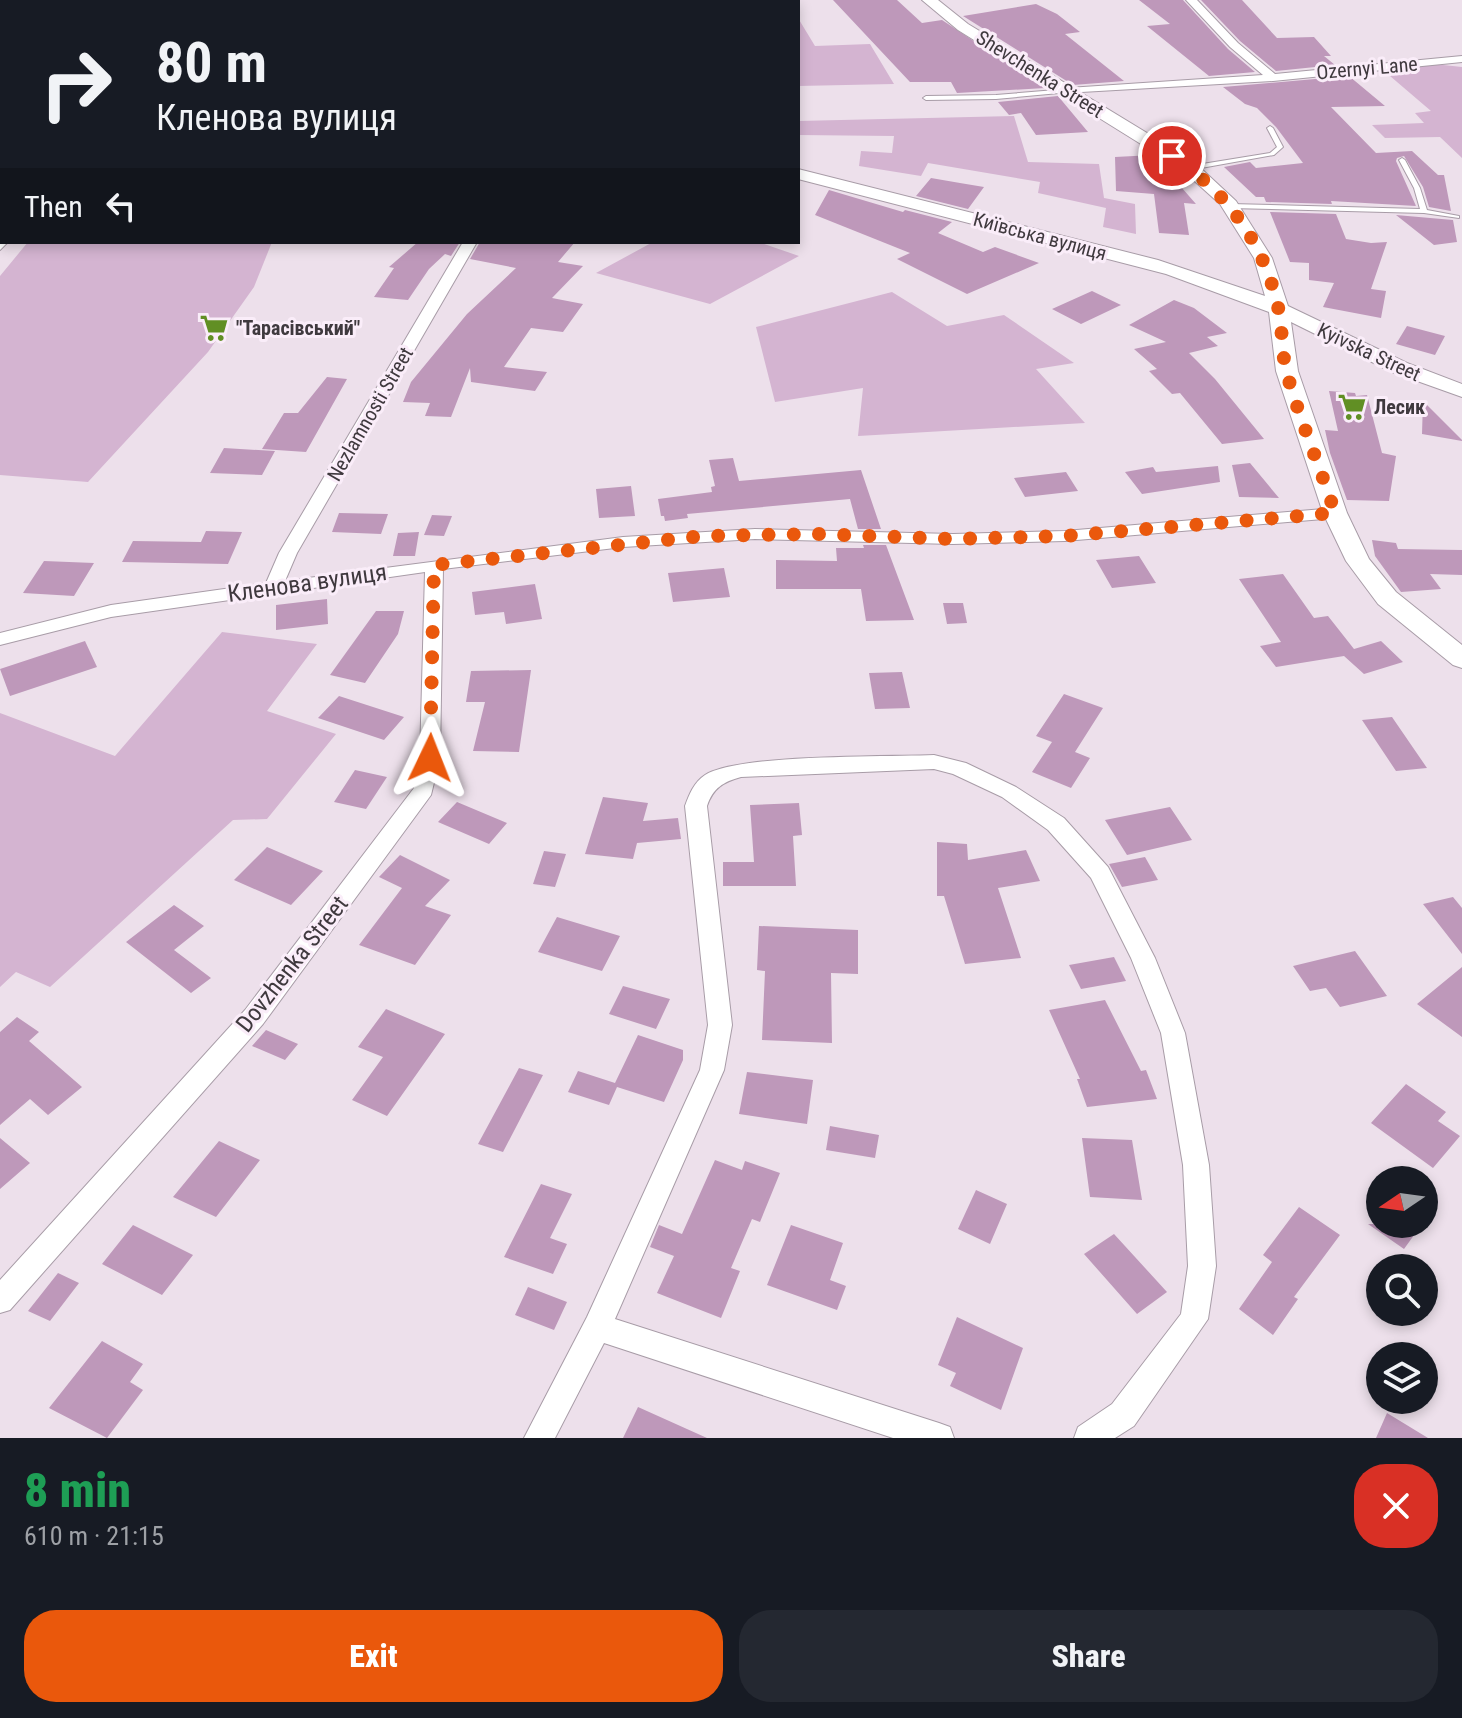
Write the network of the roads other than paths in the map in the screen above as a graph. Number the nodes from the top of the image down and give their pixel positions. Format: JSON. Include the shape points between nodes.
{"nodes":[{"id":1,"x":929,"y":0,"type":"edge"},
{"id":2,"x":1191,"y":0,"type":"edge"},
{"id":3,"x":1462,"y":59,"type":"edge"},
{"id":4,"x":1273,"y":78,"type":"junction"},
{"id":5,"x":1068,"y":91,"type":"junction"},
{"id":6,"x":926,"y":98,"type":"dead end"},
{"id":7,"x":1270,"y":128,"type":"dead end"},
{"id":8,"x":1402,"y":160,"type":"dead end"},
{"id":9,"x":1190,"y":168,"type":"junction"},
{"id":10,"x":800,"y":175,"type":"edge"},
{"id":11,"x":1230,"y":206,"type":"junction"},
{"id":12,"x":1424,"y":211,"type":"junction"},
{"id":13,"x":1457,"y":217,"type":"dead end"},
{"id":14,"x":469,"y":244,"type":"edge"},
{"id":15,"x":1279,"y":309,"type":"junction"},
{"id":16,"x":1462,"y":391,"type":"edge"},
{"id":17,"x":1335,"y":513,"type":"junction"},
{"id":18,"x":434,"y":565,"type":"junction"},
{"id":19,"x":273,"y":588,"type":"junction"},
{"id":20,"x":5,"y":635,"type":"edge"},
{"id":21,"x":1462,"y":659,"type":"edge"},
{"id":22,"x":0,"y":1300,"type":"edge"},
{"id":23,"x":597,"y":1327,"type":"junction"},
{"id":24,"x":539,"y":1438,"type":"edge"},
{"id":25,"x":939,"y":1438,"type":"edge"},
{"id":26,"x":1089,"y":1438,"type":"edge"}],
"edges":[{"from":1,"to":5,"type":"street","name":"Shevchenka Street"},
{"from":2,"to":4,"type":"street"},
{"from":3,"to":4,"type":"street","name":"Ozernyi Lane"},
{"from":4,"to":5,"type":"street","name":"Ozernyi Lane"},
{"from":5,"to":6,"type":"lane"},
{"from":5,"to":9,"type":"street","name":"Shevchenka Street"},
{"from":7,"to":9,"type":"lane","via":[[1280,147],[1272,154]]},
{"from":8,"to":12,"type":"lane"},
{"from":9,"to":11,"type":"street","name":"Shevchenka Street"},
{"from":10,"to":15,"type":"street","name":"Київська вулиця","via":[[1173,271]]},
{"from":11,"to":12,"type":"lane"},
{"from":11,"to":15,"type":"street","name":"Shevchenka Street","via":[[1263,258]]},
{"from":12,"to":13,"type":"lane"},
{"from":14,"to":19,"type":"street","name":"Nezlamnosti Street","via":[[288,553]]},
{"from":15,"to":16,"type":"street","name":"Kyivska Street","via":[[1383,361]]},
{"from":15,"to":17,"type":"street","name":"Shevchenka Street","via":[[1287,371]]},
{"from":17,"to":18,"type":"street","name":"Кленова вулиця","via":[[1049,537],[703,536]]},
{"from":17,"to":21,"type":"street","name":"Shevchenka Street","via":[[1358,561],[1387,598]]},
{"from":18,"to":19,"type":"street","name":"Кленова вулиця"},
{"from":18,"to":22,"type":"street","name":"Dovzhenka Street","via":[[430,758],[424,790],[254,1017]]},
{"from":19,"to":20,"type":"street","name":"Кленова вулиця","via":[[111,611]]},
{"from":23,"to":24,"type":"street"},
{"from":23,"to":25,"type":"street"},
{"from":23,"to":26,"type":"street","via":[[712,1070],[720,1025],[696,806],[701,788],[741,770],[934,762],[1009,792],[1056,824],[1100,873],[1173,1033],[1196,1165],[1202,1266],[1194,1319],[1123,1415]]}]}
